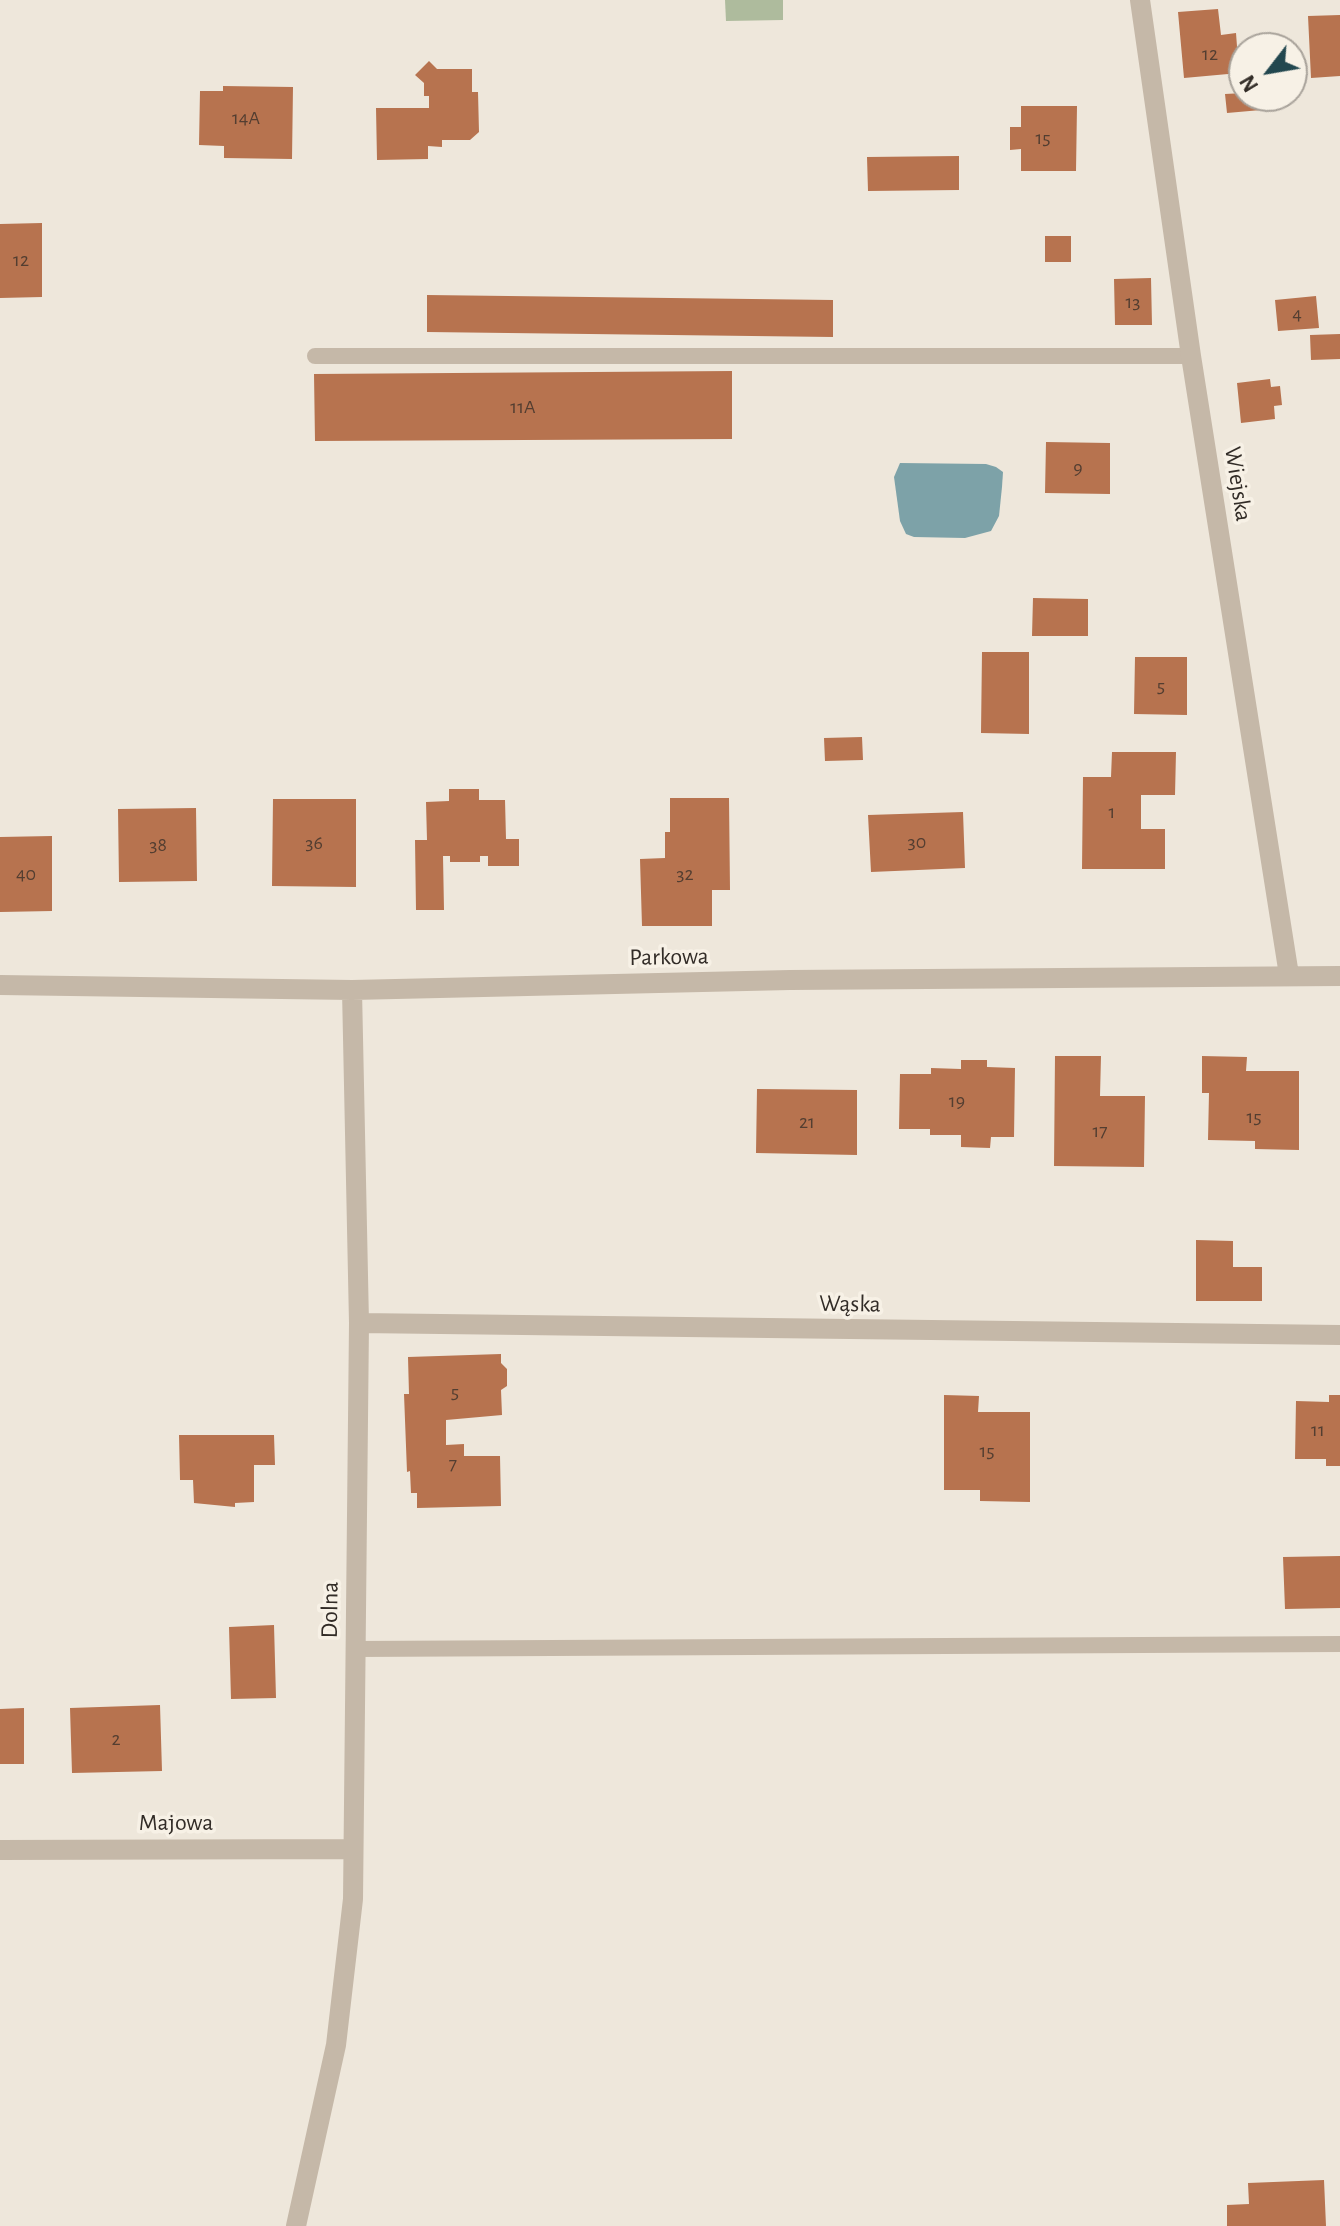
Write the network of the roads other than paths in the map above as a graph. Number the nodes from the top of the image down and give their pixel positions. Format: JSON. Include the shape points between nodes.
{"nodes":[{"id":1,"x":1140,"y":0,"type":"edge"},
{"id":2,"x":315,"y":356,"type":"dead end"},
{"id":3,"x":1191,"y":356,"type":"junction"},
{"id":4,"x":1289,"y":975,"type":"junction"},
{"id":5,"x":1340,"y":976,"type":"edge"},
{"id":6,"x":0,"y":985,"type":"edge"},
{"id":7,"x":352,"y":990,"type":"junction"},
{"id":8,"x":359,"y":1323,"type":"junction"},
{"id":9,"x":1340,"y":1335,"type":"edge"},
{"id":10,"x":1340,"y":1644,"type":"edge"},
{"id":11,"x":355,"y":1649,"type":"junction"},
{"id":12,"x":352,"y":1849,"type":"junction"},
{"id":13,"x":0,"y":1850,"type":"edge"},
{"id":14,"x":296,"y":2226,"type":"edge"}],
"edges":[{"from":1,"to":3,"type":"street","name":"Wiejska"},
{"from":2,"to":3,"type":"lane"},
{"from":3,"to":4,"type":"street","name":"Wiejska"},
{"from":4,"to":5,"type":"street","name":"Parkowa"},
{"from":4,"to":7,"type":"street","name":"Parkowa"},
{"from":6,"to":7,"type":"street","name":"Parkowa"},
{"from":7,"to":8,"type":"street","name":"Dolna"},
{"from":8,"to":9,"type":"street","name":"Wąska"},
{"from":8,"to":11,"type":"street","name":"Dolna"},
{"from":10,"to":11,"type":"lane"},
{"from":11,"to":12,"type":"street","name":"Dolna"},
{"from":12,"to":13,"type":"street","name":"Majowa"},
{"from":12,"to":14,"type":"street","name":"Dolna","via":[[353,1899],[336,2045]]}]}
